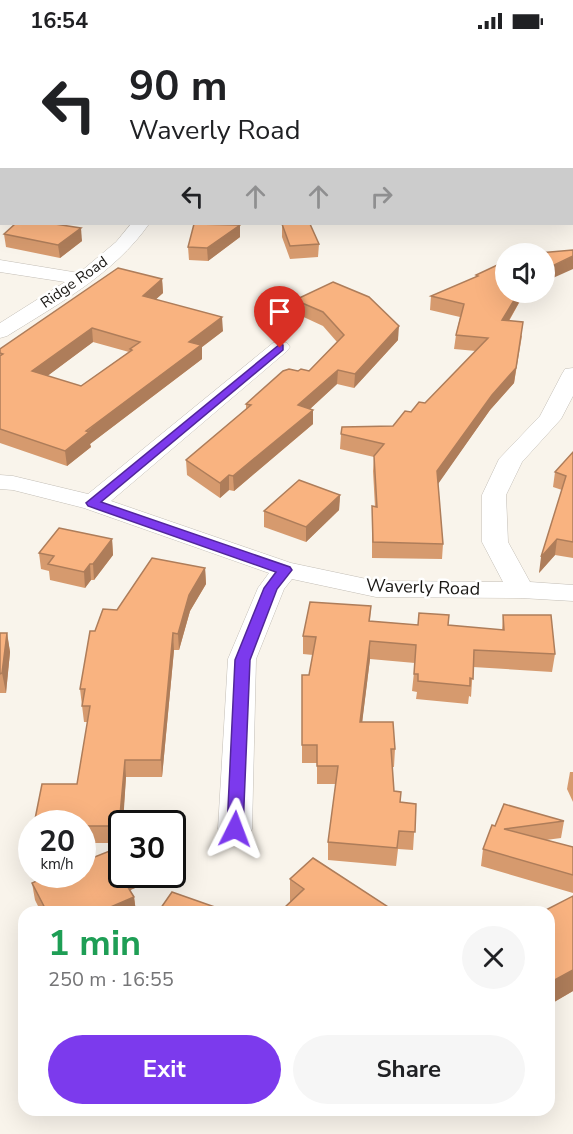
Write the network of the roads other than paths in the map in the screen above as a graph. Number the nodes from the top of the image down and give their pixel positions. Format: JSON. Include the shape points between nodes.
{"nodes":[{"id":1,"x":139,"y":225,"type":"edge"},
{"id":2,"x":0,"y":266,"type":"edge"},
{"id":3,"x":83,"y":279,"type":"junction"},
{"id":4,"x":0,"y":332,"type":"edge"},
{"id":5,"x":280,"y":348,"type":"dead end"},
{"id":6,"x":573,"y":374,"type":"edge"},
{"id":7,"x":0,"y":482,"type":"edge"},
{"id":8,"x":93,"y":503,"type":"junction"},
{"id":9,"x":285,"y":570,"type":"junction"},
{"id":10,"x":521,"y":590,"type":"junction"},
{"id":11,"x":573,"y":593,"type":"edge"},
{"id":12,"x":235,"y":829,"type":"dead end"}],
"edges":[{"from":1,"to":3,"type":"street","name":"Ridge Road","via":[[123,246]]},
{"from":2,"to":3,"type":"street"},
{"from":3,"to":4,"type":"street","name":"Ridge Road"},
{"from":5,"to":8,"type":"street"},
{"from":6,"to":10,"type":"street","via":[[550,418],[511,459],[494,495],[495,542]]},
{"from":7,"to":8,"type":"street","name":"Waverly Road"},
{"from":8,"to":9,"type":"street","name":"Waverly Road"},
{"from":9,"to":10,"type":"street","name":"Waverly Road","via":[[376,589]]},
{"from":9,"to":12,"type":"street","via":[[271,588],[242,660]]},
{"from":10,"to":11,"type":"street","name":"Waverly Road"}]}
